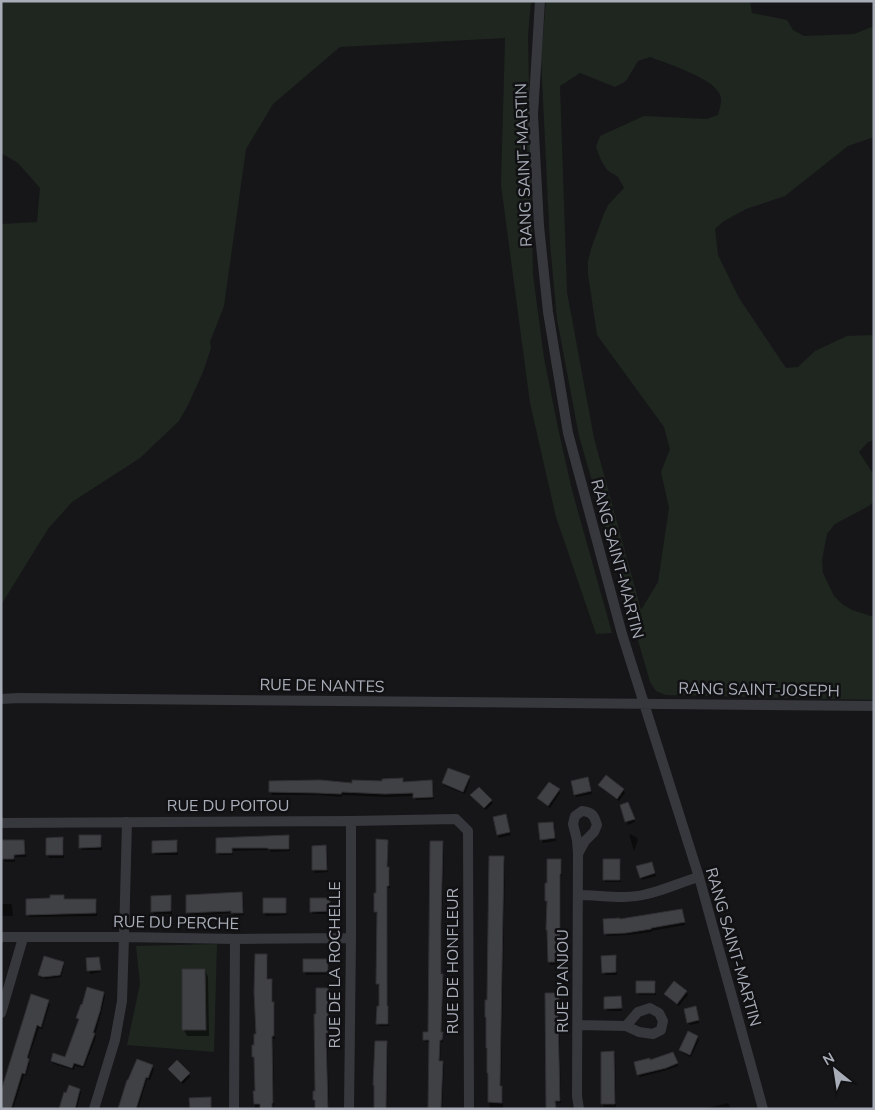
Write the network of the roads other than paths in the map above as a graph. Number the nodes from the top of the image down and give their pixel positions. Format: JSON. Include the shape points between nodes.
{"nodes":[{"id":1,"x":540,"y":1,"type":"edge"},
{"id":2,"x":1,"y":699,"type":"edge"},
{"id":3,"x":643,"y":704,"type":"junction"},
{"id":4,"x":874,"y":706,"type":"edge"},
{"id":5,"x":456,"y":819,"type":"joint"},
{"id":6,"x":351,"y":820,"type":"junction"},
{"id":7,"x":127,"y":822,"type":"junction"},
{"id":8,"x":1,"y":823,"type":"edge"},
{"id":9,"x":578,"y":854,"type":"dead end"},
{"id":10,"x":699,"y":878,"type":"junction"},
{"id":11,"x":578,"y":895,"type":"junction"},
{"id":12,"x":1,"y":937,"type":"edge"},
{"id":13,"x":124,"y":937,"type":"junction"},
{"id":14,"x":23,"y":938,"type":"junction"},
{"id":15,"x":351,"y":938,"type":"junction"},
{"id":16,"x":235,"y":939,"type":"junction"},
{"id":17,"x":1,"y":1013,"type":"edge"},
{"id":18,"x":578,"y":1026,"type":"junction"},
{"id":19,"x":626,"y":1026,"type":"dead end"},
{"id":20,"x":94,"y":1109,"type":"edge"},
{"id":21,"x":234,"y":1109,"type":"edge"},
{"id":22,"x":349,"y":1109,"type":"edge"},
{"id":23,"x":469,"y":1109,"type":"edge"},
{"id":24,"x":579,"y":1109,"type":"edge"},
{"id":25,"x":763,"y":1109,"type":"edge"}],
"edges":[{"from":1,"to":3,"type":"street","name":"RANG SAINT-MARTIN","via":[[533,115],[548,312],[568,433]]},
{"from":2,"to":3,"type":"street","name":"RUE DE NANTES"},
{"from":3,"to":4,"type":"street","name":"RANG SAINT-JOSEPH"},
{"from":3,"to":10,"type":"street","name":"RANG SAINT-MARTIN"},
{"from":5,"to":6,"type":"street","name":"RUE DU POITOU"},
{"from":5,"to":23,"type":"street","name":"RUE DE HONFLEUR","via":[[468,831]]},
{"from":6,"to":7,"type":"street","name":"RUE DU POITOU"},
{"from":6,"to":15,"type":"street","name":"RUE DE LA ROCHELLE"},
{"from":7,"to":8,"type":"street","name":"RUE DU POITOU"},
{"from":7,"to":13,"type":"street"},
{"from":9,"to":11,"type":"street","name":"RUE D'ANJOU"},
{"from":10,"to":11,"type":"street","via":[[646,895]]},
{"from":10,"to":25,"type":"street","name":"RANG SAINT-MARTIN"},
{"from":11,"to":18,"type":"street","name":"RUE D'ANJOU"},
{"from":12,"to":14,"type":"street","name":"RUE DU PERCHE"},
{"from":13,"to":14,"type":"street","name":"RUE DU PERCHE"},
{"from":13,"to":16,"type":"street","name":"RUE DU PERCHE"},
{"from":13,"to":20,"type":"street","via":[[122,1001],[115,1040]]},
{"from":14,"to":17,"type":"street"},
{"from":15,"to":16,"type":"street","name":"RUE DU PERCHE"},
{"from":15,"to":22,"type":"street","name":"RUE DE LA ROCHELLE"},
{"from":16,"to":21,"type":"street"},
{"from":18,"to":19,"type":"street"},
{"from":18,"to":24,"type":"street","name":"RUE D'ANJOU"}]}
